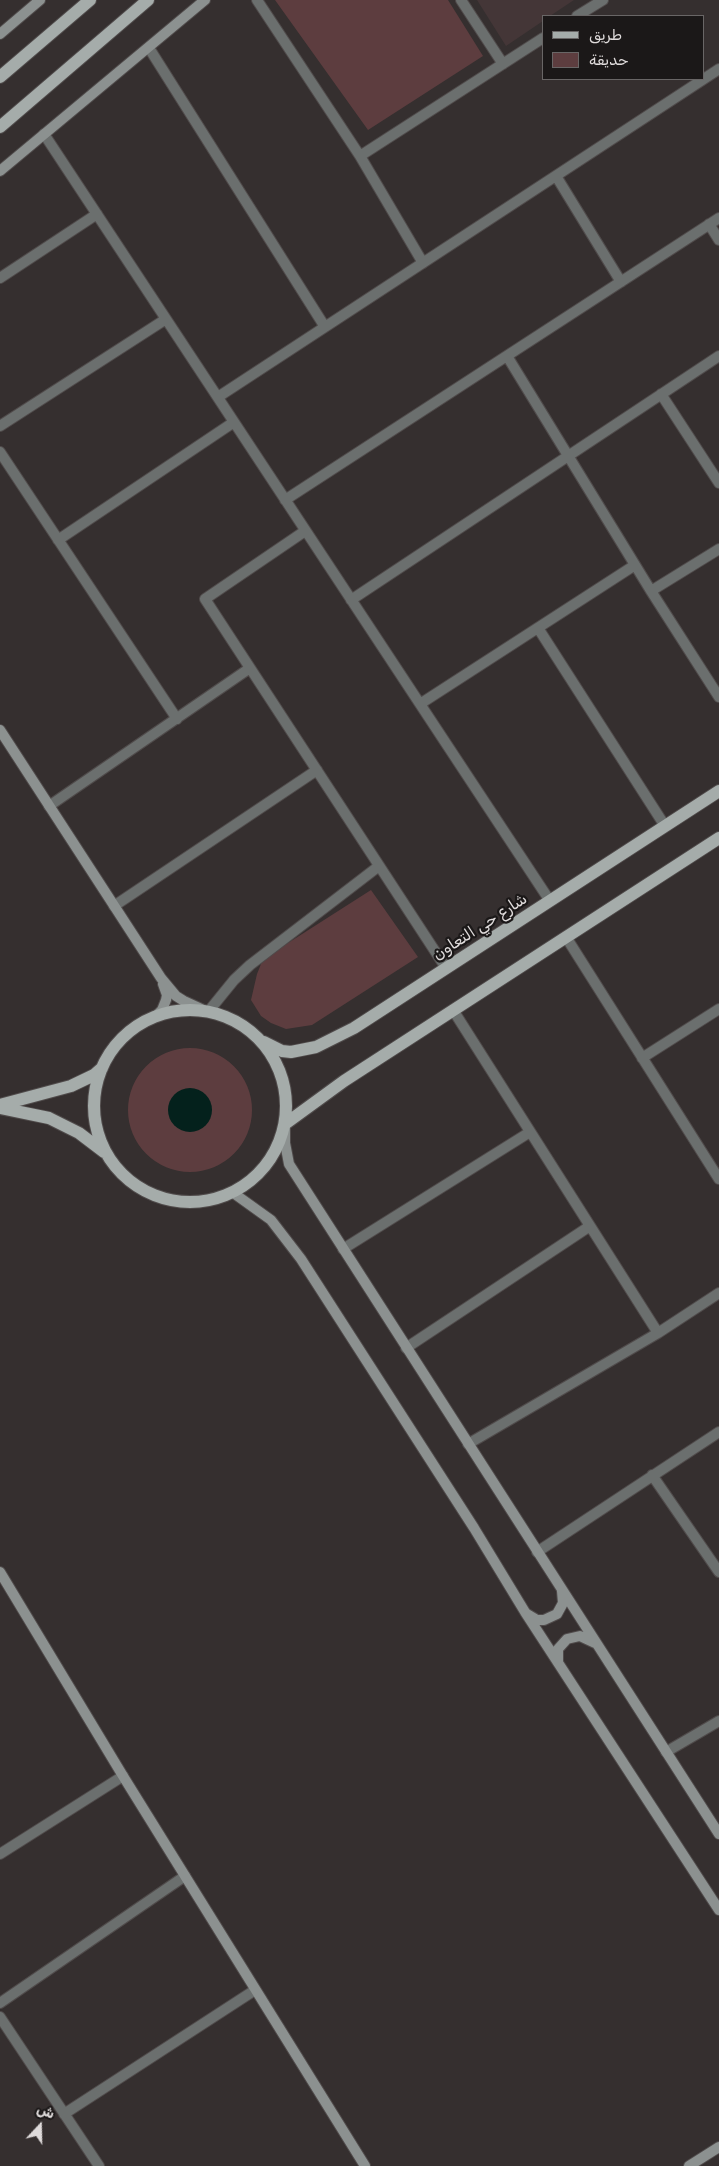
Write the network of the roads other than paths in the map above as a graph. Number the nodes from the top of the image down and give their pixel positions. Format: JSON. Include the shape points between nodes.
{"nodes":[{"id":1,"x":40,"y":0,"type":"edge"},
{"id":2,"x":90,"y":0,"type":"edge"},
{"id":3,"x":148,"y":0,"type":"edge"},
{"id":4,"x":205,"y":0,"type":"edge"},
{"id":5,"x":257,"y":0,"type":"edge"},
{"id":6,"x":461,"y":0,"type":"edge"},
{"id":7,"x":603,"y":0,"type":"edge"},
{"id":8,"x":579,"y":15,"type":"edge"},
{"id":9,"x":0,"y":34,"type":"edge"},
{"id":10,"x":542,"y":39,"type":"edge"},
{"id":11,"x":149,"y":48,"type":"junction"},
{"id":12,"x":503,"y":64,"type":"junction"},
{"id":13,"x":719,"y":69,"type":"edge"},
{"id":14,"x":0,"y":77,"type":"edge"},
{"id":15,"x":704,"y":79,"type":"edge"},
{"id":16,"x":702,"y":80,"type":"edge"},
{"id":17,"x":0,"y":127,"type":"edge"},
{"id":18,"x":44,"y":134,"type":"junction"},
{"id":19,"x":360,"y":156,"type":"junction"},
{"id":20,"x":0,"y":171,"type":"edge"},
{"id":21,"x":556,"y":176,"type":"junction"},
{"id":22,"x":97,"y":214,"type":"junction"},
{"id":23,"x":719,"y":218,"type":"edge"},
{"id":24,"x":709,"y":224,"type":"junction"},
{"id":25,"x":719,"y":240,"type":"edge"},
{"id":26,"x":423,"y":263,"type":"junction"},
{"id":27,"x":0,"y":278,"type":"edge"},
{"id":28,"x":621,"y":282,"type":"junction"},
{"id":29,"x":166,"y":319,"type":"junction"},
{"id":30,"x":325,"y":327,"type":"junction"},
{"id":31,"x":507,"y":356,"type":"junction"},
{"id":32,"x":719,"y":356,"type":"edge"},
{"id":33,"x":661,"y":394,"type":"junction"},
{"id":34,"x":218,"y":397,"type":"junction"},
{"id":35,"x":234,"y":422,"type":"junction"},
{"id":36,"x":0,"y":426,"type":"edge"},
{"id":37,"x":0,"y":452,"type":"edge"},
{"id":38,"x":568,"y":456,"type":"junction"},
{"id":39,"x":719,"y":482,"type":"edge"},
{"id":40,"x":285,"y":500,"type":"junction"},
{"id":41,"x":305,"y":530,"type":"junction"},
{"id":42,"x":58,"y":540,"type":"junction"},
{"id":43,"x":719,"y":549,"type":"edge"},
{"id":44,"x":635,"y":565,"type":"junction"},
{"id":45,"x":651,"y":591,"type":"junction"},
{"id":46,"x":351,"y":600,"type":"junction"},
{"id":47,"x":538,"y":628,"type":"junction"},
{"id":48,"x":250,"y":668,"type":"junction"},
{"id":49,"x":719,"y":697,"type":"edge"},
{"id":50,"x":420,"y":704,"type":"junction"},
{"id":51,"x":177,"y":719,"type":"junction"},
{"id":52,"x":0,"y":730,"type":"edge"},
{"id":53,"x":317,"y":770,"type":"junction"},
{"id":54,"x":719,"y":791,"type":"edge"},
{"id":55,"x":50,"y":806,"type":"junction"},
{"id":56,"x":665,"y":826,"type":"junction"},
{"id":57,"x":719,"y":838,"type":"edge"},
{"id":58,"x":379,"y":866,"type":"junction"},
{"id":59,"x":550,"y":901,"type":"junction"},
{"id":60,"x":114,"y":906,"type":"junction"},
{"id":61,"x":566,"y":937,"type":"junction"},
{"id":62,"x":446,"y":968,"type":"junction"},
{"id":63,"x":161,"y":978,"type":"junction"},
{"id":64,"x":719,"y":1009,"type":"edge"},
{"id":65,"x":453,"y":1010,"type":"junction"},
{"id":66,"x":208,"y":1012,"type":"junction"},
{"id":67,"x":155,"y":1016,"type":"junction"},
{"id":68,"x":250,"y":1031,"type":"junction"},
{"id":69,"x":642,"y":1058,"type":"junction"},
{"id":70,"x":102,"y":1068,"type":"junction"},
{"id":71,"x":0,"y":1106,"type":"edge"},
{"id":72,"x":285,"y":1124,"type":"junction"},
{"id":73,"x":530,"y":1132,"type":"junction"},
{"id":74,"x":108,"y":1156,"type":"junction"},
{"id":75,"x":718,"y":1176,"type":"edge"},
{"id":76,"x":232,"y":1192,"type":"junction"},
{"id":77,"x":590,"y":1226,"type":"junction"},
{"id":78,"x":343,"y":1249,"type":"junction"},
{"id":79,"x":719,"y":1293,"type":"edge"},
{"id":80,"x":658,"y":1333,"type":"junction"},
{"id":81,"x":406,"y":1348,"type":"junction"},
{"id":82,"x":719,"y":1432,"type":"edge"},
{"id":83,"x":468,"y":1444,"type":"junction"},
{"id":84,"x":652,"y":1475,"type":"junction"},
{"id":85,"x":537,"y":1552,"type":"junction"},
{"id":86,"x":0,"y":1572,"type":"edge"},
{"id":87,"x":719,"y":1572,"type":"edge"},
{"id":88,"x":562,"y":1589,"type":"junction"},
{"id":89,"x":525,"y":1612,"type":"junction"},
{"id":90,"x":598,"y":1646,"type":"junction"},
{"id":91,"x":558,"y":1663,"type":"junction"},
{"id":92,"x":719,"y":1720,"type":"edge"},
{"id":93,"x":666,"y":1752,"type":"junction"},
{"id":94,"x":123,"y":1776,"type":"junction"},
{"id":95,"x":719,"y":1834,"type":"edge"},
{"id":96,"x":0,"y":1854,"type":"edge"},
{"id":97,"x":185,"y":1876,"type":"junction"},
{"id":98,"x":719,"y":1910,"type":"edge"},
{"id":99,"x":255,"y":1990,"type":"junction"},
{"id":100,"x":0,"y":2003,"type":"edge"},
{"id":101,"x":0,"y":2017,"type":"edge"},
{"id":102,"x":64,"y":2114,"type":"junction"},
{"id":103,"x":719,"y":2147,"type":"edge"},
{"id":104,"x":99,"y":2166,"type":"edge"},
{"id":105,"x":365,"y":2166,"type":"edge"},
{"id":106,"x":689,"y":2166,"type":"edge"}],
"edges":[{"from":1,"to":9,"type":"main road"},
{"from":2,"to":14,"type":"main road"},
{"from":3,"to":17,"type":"main road"},
{"from":4,"to":11,"type":"main road"},
{"from":5,"to":19,"type":"street"},
{"from":6,"to":12,"type":"street"},
{"from":7,"to":8,"type":"street"},
{"from":10,"to":12,"type":"street"},
{"from":11,"to":18,"type":"main road"},
{"from":11,"to":30,"type":"street"},
{"from":12,"to":19,"type":"street"},
{"from":13,"to":15,"type":"street"},
{"from":16,"to":21,"type":"street"},
{"from":18,"to":20,"type":"main road"},
{"from":18,"to":22,"type":"street"},
{"from":19,"to":26,"type":"street"},
{"from":21,"to":26,"type":"street"},
{"from":21,"to":28,"type":"street"},
{"from":22,"to":27,"type":"street"},
{"from":22,"to":29,"type":"street"},
{"from":23,"to":24,"type":"street"},
{"from":24,"to":25,"type":"street"},
{"from":24,"to":28,"type":"street"},
{"from":26,"to":30,"type":"street"},
{"from":28,"to":31,"type":"street"},
{"from":29,"to":34,"type":"street"},
{"from":29,"to":36,"type":"street"},
{"from":30,"to":34,"type":"street"},
{"from":31,"to":38,"type":"street"},
{"from":31,"to":40,"type":"street"},
{"from":32,"to":33,"type":"street"},
{"from":33,"to":38,"type":"street"},
{"from":33,"to":39,"type":"street"},
{"from":34,"to":35,"type":"street"},
{"from":35,"to":40,"type":"street"},
{"from":35,"to":42,"type":"street"},
{"from":37,"to":42,"type":"street"},
{"from":38,"to":44,"type":"street"},
{"from":38,"to":46,"type":"street"},
{"from":40,"to":41,"type":"street"},
{"from":41,"to":46,"type":"street"},
{"from":41,"to":48,"type":"street","via":[[205,599]]},
{"from":42,"to":51,"type":"street"},
{"from":43,"to":45,"type":"street"},
{"from":44,"to":45,"type":"street"},
{"from":44,"to":47,"type":"street"},
{"from":45,"to":49,"type":"street"},
{"from":46,"to":50,"type":"street"},
{"from":47,"to":50,"type":"street"},
{"from":47,"to":56,"type":"street"},
{"from":48,"to":51,"type":"street"},
{"from":48,"to":53,"type":"street"},
{"from":50,"to":59,"type":"street"},
{"from":51,"to":55,"type":"street"},
{"from":52,"to":55,"type":"main road"},
{"from":53,"to":58,"type":"street"},
{"from":53,"to":60,"type":"street"},
{"from":54,"to":56,"type":"main road","name":"شارع حي التعاون"},
{"from":55,"to":60,"type":"main road"},
{"from":56,"to":59,"type":"main road","name":"شارع حي التعاون"},
{"from":57,"to":61,"type":"main road"},
{"from":58,"to":62,"type":"street"},
{"from":58,"to":66,"type":"street","via":[[250,965]]},
{"from":59,"to":62,"type":"main road","name":"شارع حي التعاون"},
{"from":60,"to":63,"type":"main road"},
{"from":61,"to":65,"type":"main road"},
{"from":61,"to":69,"type":"street"},
{"from":62,"to":68,"type":"main road","name":"شارع حي التعاون","via":[[354,1028],[316,1047],[282,1051]]},
{"from":63,"to":66,"type":"main road","via":[[176,996]]},
{"from":63,"to":67,"type":"main road","via":[[167,995],[165,1006]]},
{"from":64,"to":69,"type":"street"},
{"from":65,"to":72,"type":"main road","via":[[344,1080]]},
{"from":65,"to":73,"type":"street"},
{"from":66,"to":67,"type":"main road","via":[[176,1011]]},
{"from":66,"to":68,"type":"main road","via":[[230,1019]]},
{"from":67,"to":70,"type":"main road","via":[[119,1041]]},
{"from":68,"to":72,"type":"main road","via":[[265,1046],[281,1076],[286,1103]]},
{"from":69,"to":75,"type":"street"},
{"from":70,"to":71,"type":"main road","via":[[71,1086]]},
{"from":70,"to":74,"type":"main road","via":[[95,1090],[94,1112]]},
{"from":71,"to":74,"type":"main road","via":[[56,1120]]},
{"from":72,"to":76,"type":"main road","via":[[272,1157],[260,1172]]},
{"from":72,"to":78,"type":"main road","via":[[289,1164]]},
{"from":73,"to":77,"type":"street"},
{"from":73,"to":78,"type":"street"},
{"from":74,"to":76,"type":"main road","via":[[141,1188],[163,1198],[186,1202],[210,1200]]},
{"from":76,"to":89,"type":"main road","via":[[271,1220],[301,1259]]},
{"from":77,"to":80,"type":"street"},
{"from":77,"to":81,"type":"street"},
{"from":78,"to":81,"type":"main road"},
{"from":79,"to":80,"type":"street"},
{"from":80,"to":83,"type":"street"},
{"from":81,"to":83,"type":"main road"},
{"from":82,"to":84,"type":"street"},
{"from":83,"to":85,"type":"main road"},
{"from":84,"to":85,"type":"street"},
{"from":84,"to":87,"type":"street"},
{"from":85,"to":88,"type":"main road"},
{"from":86,"to":94,"type":"main road"},
{"from":88,"to":89,"type":"main road","via":[[563,1603],[557,1614],[537,1620]]},
{"from":88,"to":90,"type":"main road"},
{"from":89,"to":91,"type":"main road"},
{"from":90,"to":91,"type":"main road","via":[[587,1637],[573,1636],[558,1649]]},
{"from":90,"to":93,"type":"main road"},
{"from":91,"to":98,"type":"main road"},
{"from":92,"to":93,"type":"street"},
{"from":93,"to":95,"type":"main road"},
{"from":94,"to":96,"type":"street"},
{"from":94,"to":97,"type":"main road"},
{"from":97,"to":99,"type":"main road"},
{"from":97,"to":100,"type":"street"},
{"from":99,"to":102,"type":"street"},
{"from":99,"to":105,"type":"main road"},
{"from":101,"to":102,"type":"street"},
{"from":102,"to":104,"type":"street"},
{"from":103,"to":106,"type":"main road"}]}
